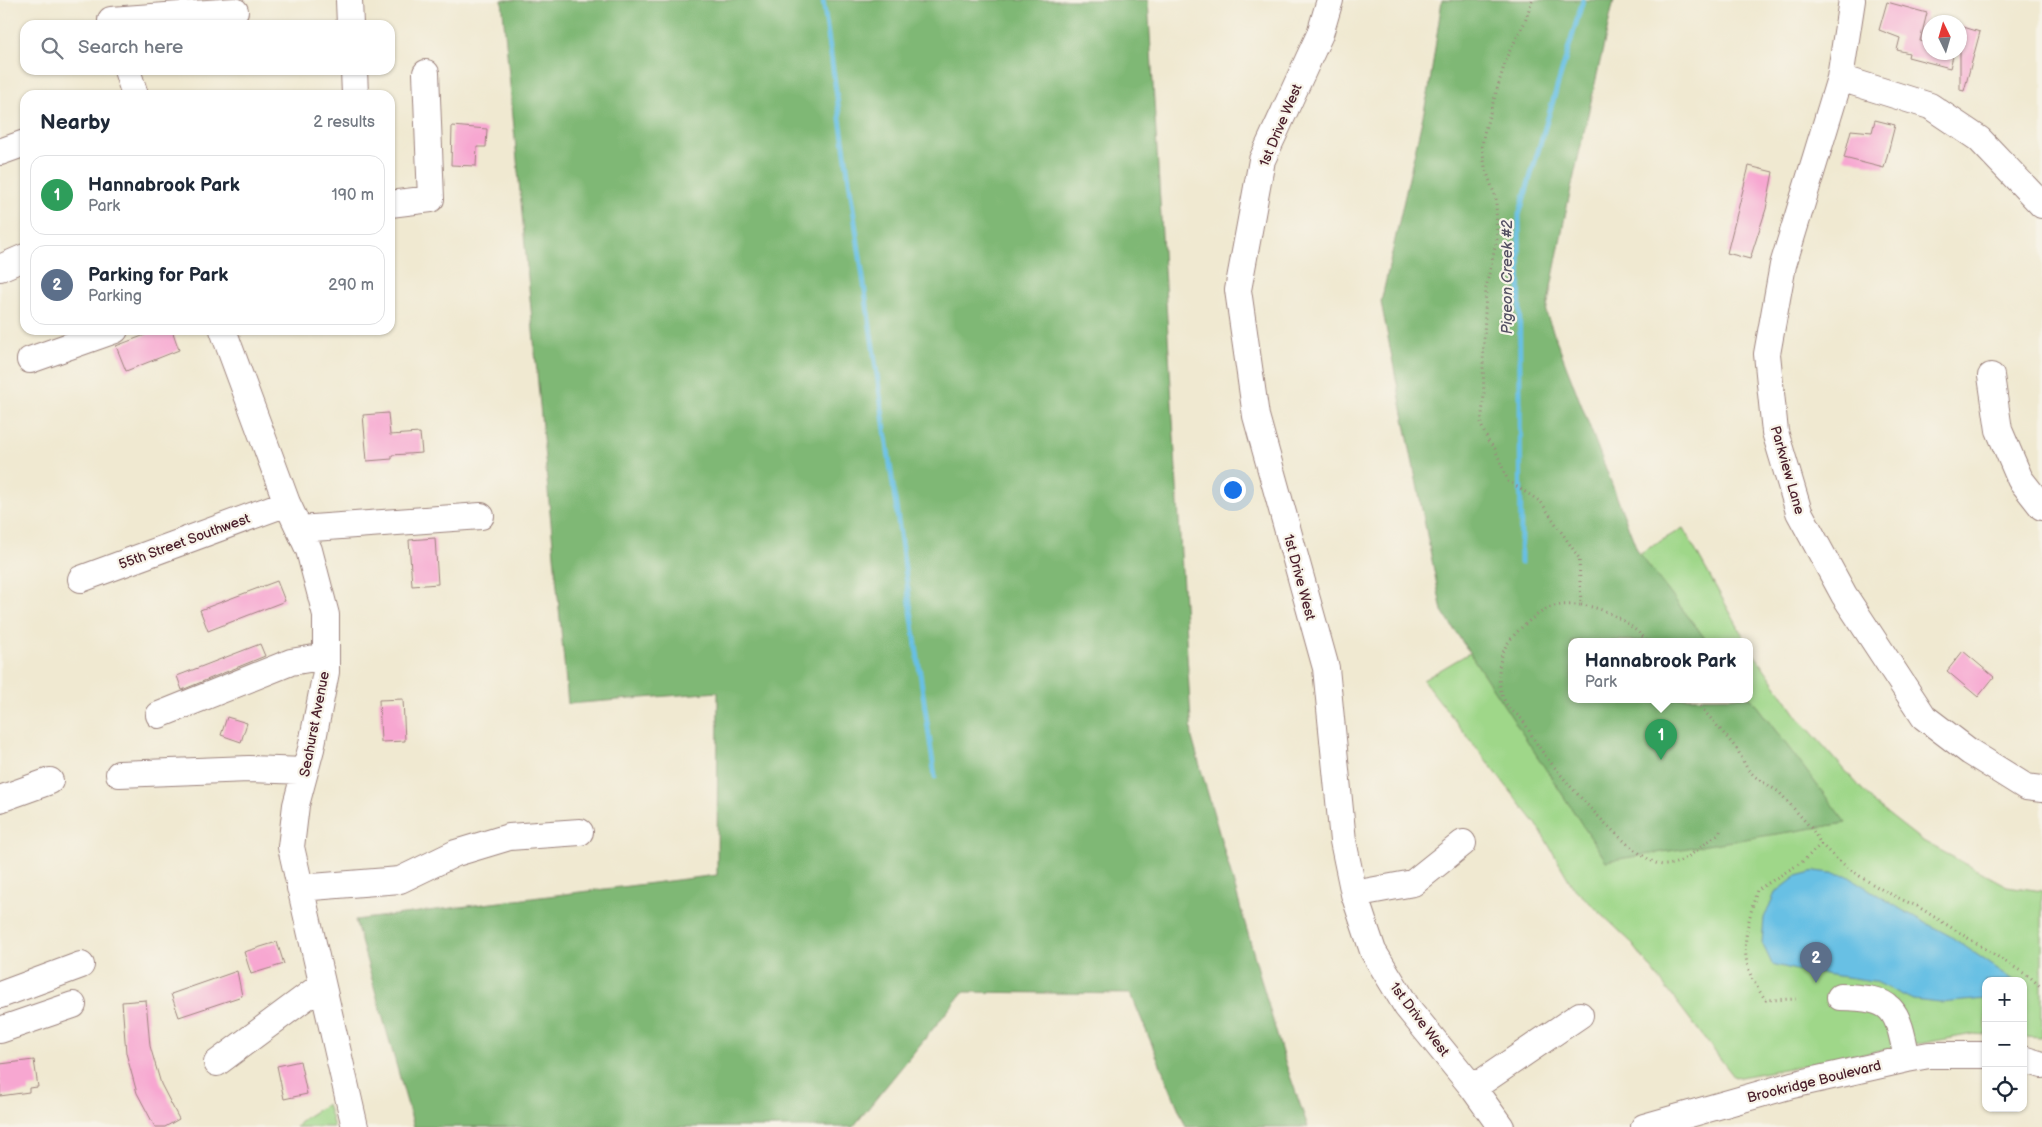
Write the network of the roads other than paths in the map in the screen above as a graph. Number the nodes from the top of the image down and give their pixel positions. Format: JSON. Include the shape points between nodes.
{"nodes":[{"id":1,"x":349,"y":0,"type":"edge"},
{"id":2,"x":1330,"y":0,"type":"edge"},
{"id":3,"x":1852,"y":0,"type":"edge"},
{"id":4,"x":235,"y":11,"type":"dead end"},
{"id":5,"x":108,"y":15,"type":"edge"},
{"id":6,"x":350,"y":20,"type":"edge"},
{"id":7,"x":426,"y":74,"type":"dead end"},
{"id":8,"x":129,"y":75,"type":"edge"},
{"id":9,"x":354,"y":75,"type":"edge"},
{"id":10,"x":1840,"y":78,"type":"junction"},
{"id":11,"x":133,"y":90,"type":"edge"},
{"id":12,"x":355,"y":90,"type":"edge"},
{"id":13,"x":20,"y":145,"type":"edge"},
{"id":14,"x":0,"y":152,"type":"edge"},
{"id":15,"x":395,"y":204,"type":"edge"},
{"id":16,"x":2042,"y":205,"type":"edge"},
{"id":17,"x":20,"y":259,"type":"edge"},
{"id":18,"x":0,"y":268,"type":"edge"},
{"id":19,"x":101,"y":335,"type":"edge"},
{"id":20,"x":226,"y":335,"type":"edge"},
{"id":21,"x":30,"y":360,"type":"dead end"},
{"id":22,"x":1991,"y":376,"type":"dead end"},
{"id":23,"x":287,"y":503,"type":"junction"},
{"id":24,"x":2042,"y":507,"type":"edge"},
{"id":25,"x":481,"y":516,"type":"dead end"},
{"id":26,"x":299,"y":529,"type":"junction"},
{"id":27,"x":81,"y":579,"type":"dead end"},
{"id":28,"x":326,"y":656,"type":"junction"},
{"id":29,"x":159,"y":715,"type":"dead end"},
{"id":30,"x":305,"y":771,"type":"junction"},
{"id":31,"x":119,"y":774,"type":"dead end"},
{"id":32,"x":50,"y":781,"type":"dead end"},
{"id":33,"x":2042,"y":789,"type":"edge"},
{"id":34,"x":0,"y":800,"type":"edge"},
{"id":35,"x":580,"y":832,"type":"dead end"},
{"id":36,"x":1463,"y":843,"type":"dead end"},
{"id":37,"x":300,"y":888,"type":"junction"},
{"id":38,"x":1354,"y":894,"type":"junction"},
{"id":39,"x":81,"y":965,"type":"dead end"},
{"id":40,"x":322,"y":985,"type":"junction"},
{"id":41,"x":0,"y":995,"type":"edge"},
{"id":42,"x":1840,"y":997,"type":"dead end"},
{"id":43,"x":73,"y":1006,"type":"dead end"},
{"id":44,"x":1580,"y":1015,"type":"dead end"},
{"id":45,"x":0,"y":1030,"type":"edge"},
{"id":46,"x":1982,"y":1055,"type":"edge"},
{"id":47,"x":1907,"y":1059,"type":"junction"},
{"id":48,"x":2027,"y":1060,"type":"edge"},
{"id":49,"x":217,"y":1064,"type":"dead end"},
{"id":50,"x":2042,"y":1065,"type":"edge"},
{"id":51,"x":1473,"y":1088,"type":"junction"},
{"id":52,"x":355,"y":1127,"type":"edge"},
{"id":53,"x":1501,"y":1127,"type":"edge"},
{"id":54,"x":1644,"y":1127,"type":"edge"}],
"edges":[{"from":1,"to":6,"type":"street"},
{"from":2,"to":38,"type":"street","name":"1st Drive West","via":[[1320,34],[1262,160],[1238,290],[1256,416],[1326,668],[1343,841]]},
{"from":3,"to":10,"type":"street","name":"Parkview Lane"},
{"from":4,"to":5,"type":"street"},
{"from":7,"to":15,"type":"street","via":[[431,200]]},
{"from":8,"to":11,"type":"street"},
{"from":9,"to":12,"type":"street"},
{"from":10,"to":16,"type":"street","via":[[1930,106],[1979,139]]},
{"from":10,"to":33,"type":"street","name":"Parkview Lane","via":[[1782,265],[1766,354],[1775,432],[1799,512],[1844,595],[1924,717],[1970,752],[2026,786]]},
{"from":13,"to":14,"type":"street"},
{"from":17,"to":18,"type":"street"},
{"from":19,"to":21,"type":"street"},
{"from":20,"to":23,"type":"street","name":"Seahurst Avenue"},
{"from":22,"to":24,"type":"street","via":[[1999,430],[2020,479]]},
{"from":23,"to":26,"type":"street","name":"Seahurst Avenue"},
{"from":23,"to":27,"type":"street","name":"55th Street Southwest"},
{"from":25,"to":26,"type":"street"},
{"from":26,"to":28,"type":"street","name":"Seahurst Avenue","via":[[309,550],[326,615]]},
{"from":28,"to":29,"type":"street","via":[[292,662]]},
{"from":28,"to":30,"type":"street","name":"Seahurst Avenue"},
{"from":30,"to":31,"type":"street","via":[[249,769]]},
{"from":30,"to":37,"type":"street","name":"Seahurst Avenue","via":[[296,805],[291,848]]},
{"from":32,"to":34,"type":"street"},
{"from":35,"to":37,"type":"street","via":[[508,837],[456,852],[400,880]]},
{"from":36,"to":38,"type":"street","via":[[1413,883]]},
{"from":37,"to":40,"type":"street","name":"Seahurst Avenue"},
{"from":38,"to":51,"type":"street","name":"1st Drive West","via":[[1373,951],[1407,1007]]},
{"from":39,"to":41,"type":"street"},
{"from":40,"to":49,"type":"street"},
{"from":40,"to":52,"type":"street","name":"Seahurst Avenue"},
{"from":42,"to":47,"type":"street","via":[[1869,997],[1885,1003],[1896,1017]]},
{"from":43,"to":45,"type":"street"},
{"from":44,"to":51,"type":"street"},
{"from":46,"to":47,"type":"street","name":"Brookridge Boulevard","via":[[1929,1055]]},
{"from":47,"to":54,"type":"street","name":"Brookridge Boulevard","via":[[1792,1085]]},
{"from":48,"to":50,"type":"street"},
{"from":51,"to":53,"type":"street","name":"1st Drive West"}]}
